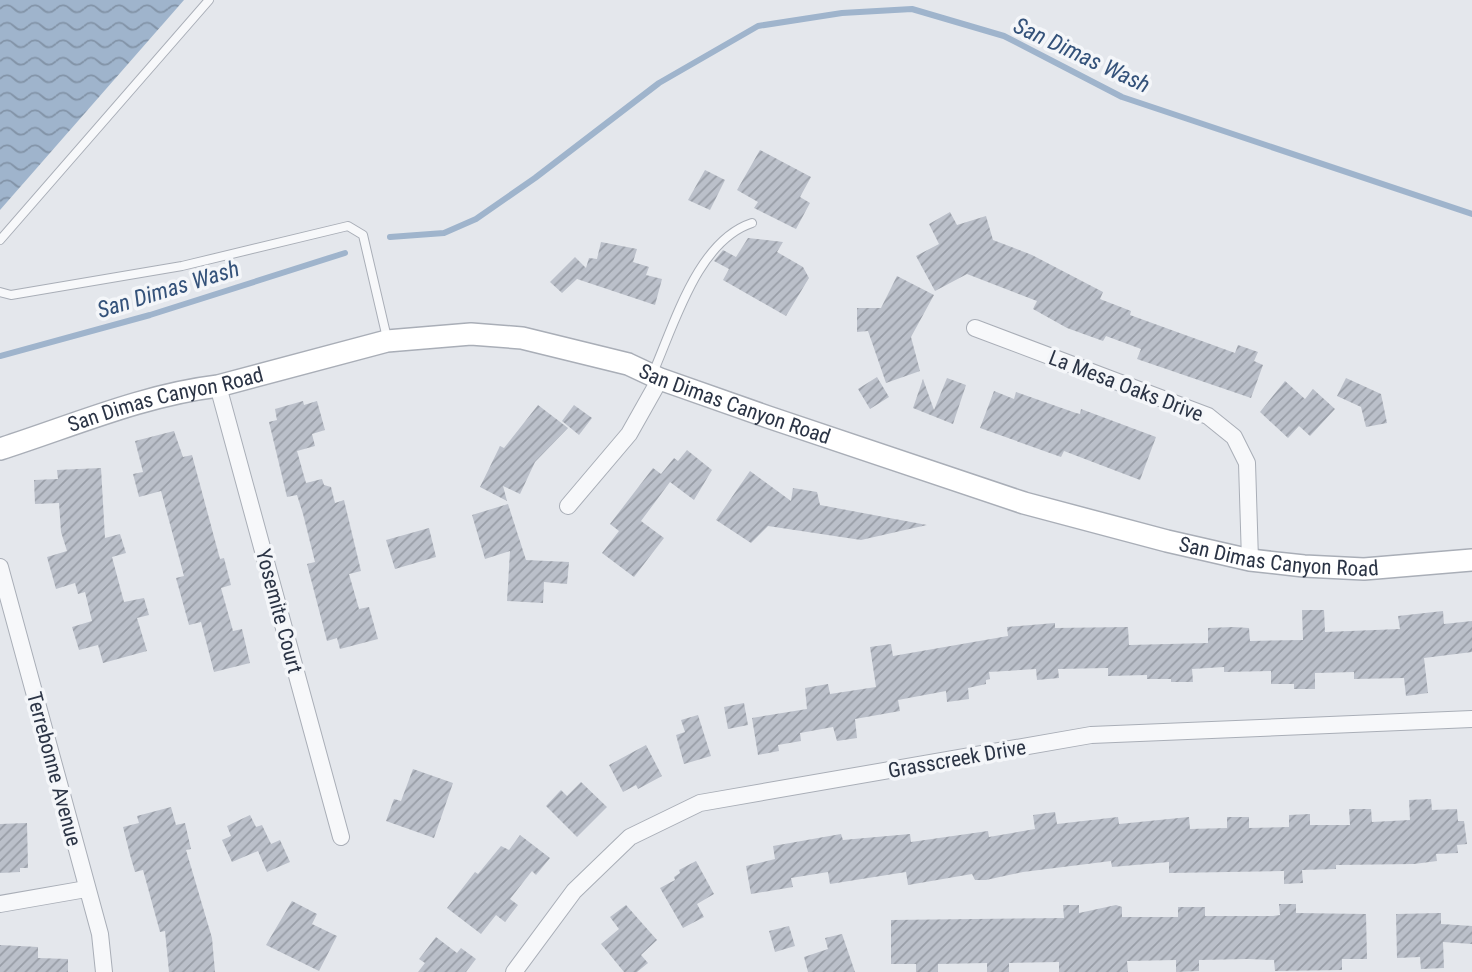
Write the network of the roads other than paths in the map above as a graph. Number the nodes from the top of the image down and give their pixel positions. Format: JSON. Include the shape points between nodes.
{"nodes":[{"id":1,"x":209,"y":0,"type":"edge"},
{"id":2,"x":752,"y":223,"type":"dead end"},
{"id":3,"x":0,"y":240,"type":"edge"},
{"id":4,"x":0,"y":292,"type":"edge"},
{"id":5,"x":975,"y":328,"type":"dead end"},
{"id":6,"x":387,"y":341,"type":"junction"},
{"id":7,"x":656,"y":377,"type":"junction"},
{"id":8,"x":218,"y":386,"type":"junction"},
{"id":9,"x":0,"y":449,"type":"edge"},
{"id":10,"x":568,"y":506,"type":"dead end"},
{"id":11,"x":1250,"y":560,"type":"junction"},
{"id":12,"x":1472,"y":560,"type":"edge"},
{"id":13,"x":0,"y":568,"type":"edge"},
{"id":14,"x":1472,"y":719,"type":"edge"},
{"id":15,"x":341,"y":837,"type":"dead end"},
{"id":16,"x":86,"y":889,"type":"junction"},
{"id":17,"x":0,"y":904,"type":"edge"},
{"id":18,"x":104,"y":972,"type":"edge"},
{"id":19,"x":514,"y":972,"type":"edge"}],
"edges":[{"from":1,"to":3,"type":"lane"},
{"from":2,"to":7,"type":"lane","via":[[721,239],[704,262]]},
{"from":4,"to":6,"type":"lane","via":[[11,295],[182,266],[348,226],[363,235]]},
{"from":5,"to":11,"type":"street","name":"La Mesa Oaks Drive","via":[[1208,416],[1234,437],[1247,463]]},
{"from":6,"to":7,"type":"street","name":"San Dimas Canyon Road","via":[[471,334],[522,338],[628,364]]},
{"from":6,"to":8,"type":"street","name":"San Dimas Canyon Road"},
{"from":7,"to":10,"type":"street","via":[[629,434]]},
{"from":7,"to":11,"type":"street","name":"San Dimas Canyon Road","via":[[1024,503]]},
{"from":8,"to":9,"type":"street","name":"San Dimas Canyon Road","via":[[115,410]]},
{"from":8,"to":15,"type":"street","name":"Yosemite Court"},
{"from":11,"to":12,"type":"street","name":"San Dimas Canyon Road","via":[[1364,569]]},
{"from":13,"to":16,"type":"street","name":"Terrebonne Avenue"},
{"from":14,"to":19,"type":"street","name":"Grasscreek Drive","via":[[1091,736],[699,803],[630,837],[574,891]]},
{"from":16,"to":17,"type":"street"},
{"from":16,"to":18,"type":"street","name":"Terrebonne Avenue","via":[[100,933]]}]}
